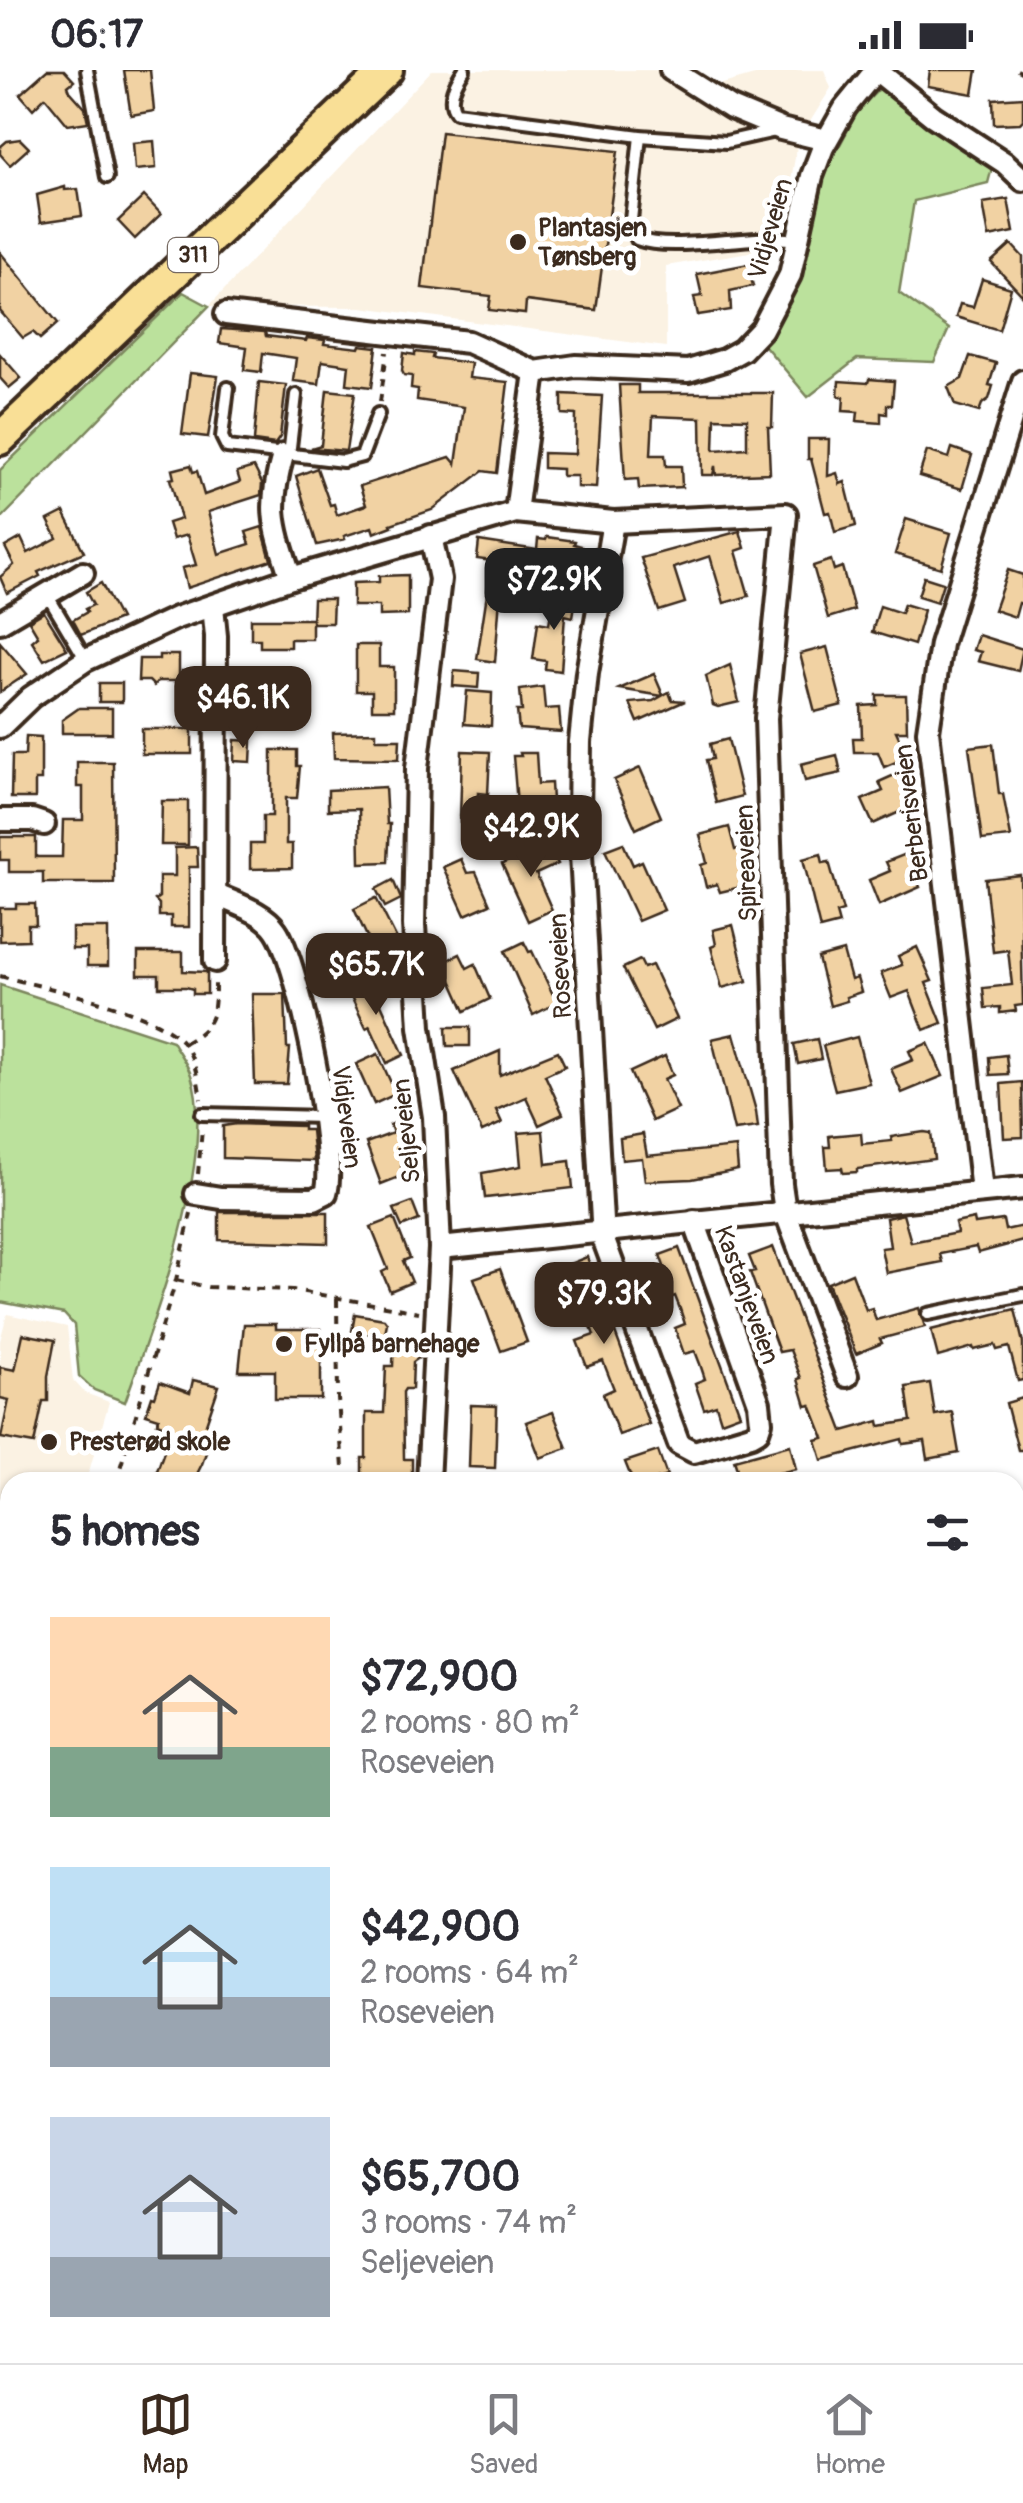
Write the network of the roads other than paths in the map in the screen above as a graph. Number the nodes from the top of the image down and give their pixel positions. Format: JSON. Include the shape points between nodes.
{"nodes":[{"id":1,"x":87,"y":70,"type":"edge"},
{"id":2,"x":387,"y":70,"type":"edge"},
{"id":3,"x":464,"y":70,"type":"edge"},
{"id":4,"x":671,"y":70,"type":"edge"},
{"id":5,"x":876,"y":70,"type":"edge"},
{"id":6,"x":781,"y":130,"type":"junction"},
{"id":7,"x":640,"y":136,"type":"junction"},
{"id":8,"x":826,"y":140,"type":"junction"},
{"id":9,"x":106,"y":176,"type":"dead end"},
{"id":10,"x":1023,"y":180,"type":"edge"},
{"id":11,"x":798,"y":241,"type":"junction"},
{"id":12,"x":226,"y":314,"type":"dead end"},
{"id":13,"x":535,"y":372,"type":"junction"},
{"id":14,"x":1023,"y":381,"type":"edge"},
{"id":15,"x":228,"y":388,"type":"dead end"},
{"id":16,"x":296,"y":394,"type":"dead end"},
{"id":17,"x":378,"y":414,"type":"road end"},
{"id":18,"x":0,"y":439,"type":"edge"},
{"id":19,"x":286,"y":456,"type":"junction"},
{"id":20,"x":516,"y":512,"type":"junction"},
{"id":21,"x":613,"y":522,"type":"junction"},
{"id":22,"x":432,"y":536,"type":"junction"},
{"id":23,"x":83,"y":572,"type":"dead end"},
{"id":24,"x":292,"y":578,"type":"junction"},
{"id":25,"x":46,"y":593,"type":"junction"},
{"id":26,"x":213,"y":606,"type":"junction"},
{"id":27,"x":0,"y":622,"type":"edge"},
{"id":28,"x":86,"y":660,"type":"junction"},
{"id":29,"x":0,"y":726,"type":"edge"},
{"id":30,"x":0,"y":820,"type":"edge"},
{"id":31,"x":44,"y":824,"type":"dead end"},
{"id":32,"x":217,"y":894,"type":"junction"},
{"id":33,"x":215,"y":962,"type":"road end"},
{"id":34,"x":202,"y":1114,"type":"road end"},
{"id":35,"x":324,"y":1118,"type":"junction"},
{"id":36,"x":1023,"y":1188,"type":"edge"},
{"id":37,"x":982,"y":1190,"type":"junction"},
{"id":38,"x":196,"y":1194,"type":"road end"},
{"id":39,"x":784,"y":1211,"type":"junction"},
{"id":40,"x":694,"y":1222,"type":"junction"},
{"id":41,"x":603,"y":1230,"type":"junction"},
{"id":42,"x":440,"y":1248,"type":"junction"},
{"id":43,"x":1023,"y":1294,"type":"edge"},
{"id":44,"x":928,"y":1314,"type":"dead end"},
{"id":45,"x":846,"y":1376,"type":"dead end"},
{"id":46,"x":428,"y":1472,"type":"edge"}],
"edges":[{"from":1,"to":9,"type":"lane"},
{"from":2,"to":18,"type":"main road","number":"311"},
{"from":3,"to":7,"type":"lane","via":[[452,100],[456,112]]},
{"from":4,"to":6,"type":"street"},
{"from":5,"to":8,"type":"street","name":"Vidjeveien"},
{"from":5,"to":10,"type":"street"},
{"from":6,"to":7,"type":"lane","via":[[726,142]]},
{"from":6,"to":8,"type":"street"},
{"from":7,"to":11,"type":"lane","via":[[631,220],[637,239]]},
{"from":8,"to":11,"type":"street","name":"Vidjeveien"},
{"from":11,"to":13,"type":"street","name":"Vidjeveien","via":[[790,275],[762,329],[724,360],[688,371],[576,366]]},
{"from":12,"to":13,"type":"street","via":[[468,342]]},
{"from":13,"to":20,"type":"street"},
{"from":14,"to":37,"type":"street","name":"Berberisveien","via":[[941,644],[928,731]]},
{"from":15,"to":19,"type":"lane","via":[[224,445]]},
{"from":16,"to":19,"type":"lane"},
{"from":17,"to":19,"type":"lane","via":[[362,456],[332,462]]},
{"from":19,"to":24,"type":"street","via":[[272,517]]},
{"from":20,"to":21,"type":"street"},
{"from":20,"to":22,"type":"street"},
{"from":21,"to":39,"type":"street","name":"Spireaveien","via":[[786,514],[766,718]]},
{"from":21,"to":41,"type":"street","name":"Roseveien","via":[[587,673],[579,800]]},
{"from":22,"to":24,"type":"street"},
{"from":22,"to":42,"type":"street","name":"Seljeveien","via":[[440,579],[417,768],[414,925]]},
{"from":23,"to":25,"type":"street"},
{"from":24,"to":26,"type":"street"},
{"from":25,"to":27,"type":"street"},
{"from":25,"to":28,"type":"lane"},
{"from":26,"to":28,"type":"street"},
{"from":26,"to":32,"type":"street"},
{"from":28,"to":29,"type":"street"},
{"from":30,"to":31,"type":"street"},
{"from":32,"to":33,"type":"street"},
{"from":32,"to":35,"type":"street","name":"Vidjeveien","via":[[277,932],[302,1007]]},
{"from":34,"to":35,"type":"lane"},
{"from":35,"to":38,"type":"street","name":"Vidjeveien","via":[[329,1185],[322,1196]]},
{"from":36,"to":37,"type":"street","name":"Kastanjeveien"},
{"from":37,"to":39,"type":"street","name":"Kastanjeveien"},
{"from":39,"to":40,"type":"street","name":"Kastanjeveien"},
{"from":39,"to":45,"type":"street"},
{"from":40,"to":41,"type":"street","name":"Kastanjeveien"},
{"from":40,"to":41,"type":"street","name":"Kastanjeveien","via":[[761,1422],[751,1435],[694,1452],[678,1444]]},
{"from":41,"to":42,"type":"street","name":"Kastanjeveien"},
{"from":42,"to":46,"type":"street","name":"Seljeveien"},
{"from":43,"to":44,"type":"lane"}]}
